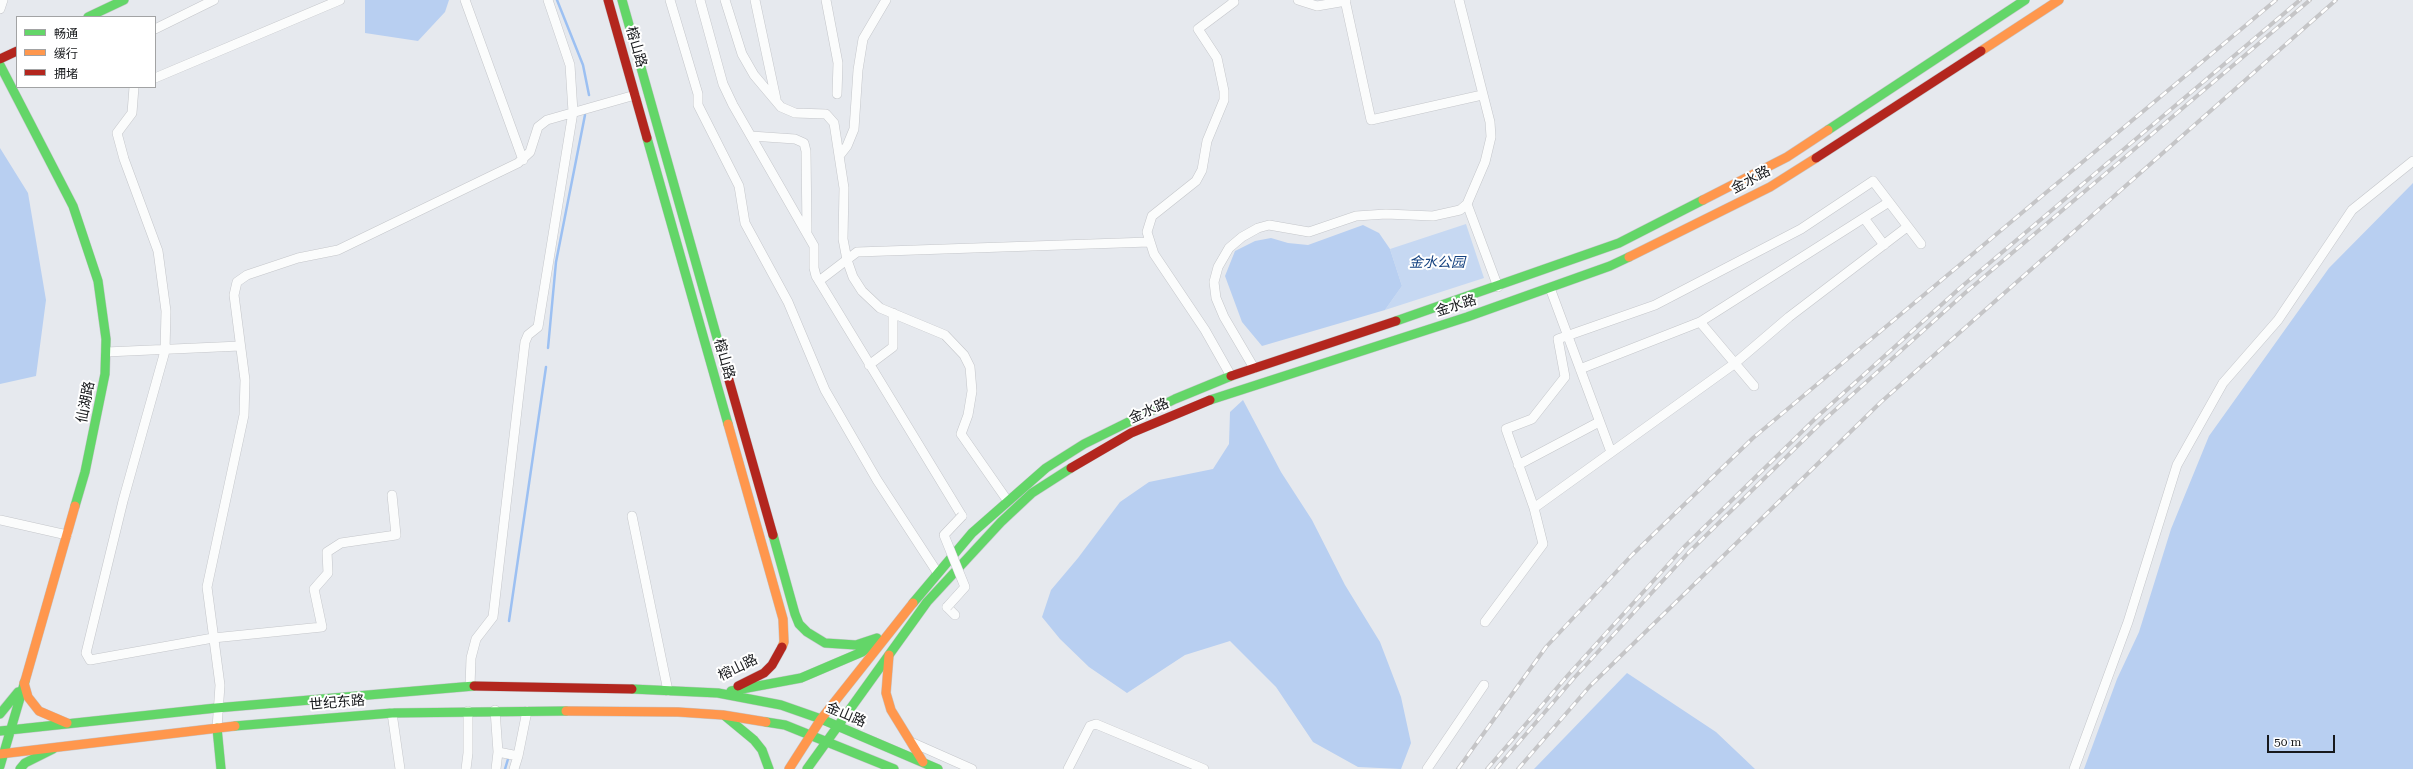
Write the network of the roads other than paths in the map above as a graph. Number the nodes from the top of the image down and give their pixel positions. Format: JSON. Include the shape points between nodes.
{"nodes":[{"id":1,"x":3,"y":0,"type":"edge"},
{"id":2,"x":124,"y":0,"type":"edge"},
{"id":3,"x":214,"y":0,"type":"edge"},
{"id":4,"x":340,"y":0,"type":"edge"},
{"id":5,"x":465,"y":0,"type":"edge"},
{"id":6,"x":548,"y":0,"type":"edge"},
{"id":7,"x":608,"y":0,"type":"edge"},
{"id":8,"x":622,"y":0,"type":"edge"},
{"id":9,"x":670,"y":0,"type":"edge"},
{"id":10,"x":700,"y":0,"type":"edge"},
{"id":11,"x":725,"y":0,"type":"edge"},
{"id":12,"x":755,"y":0,"type":"edge"},
{"id":13,"x":826,"y":0,"type":"edge"},
{"id":14,"x":886,"y":0,"type":"edge"},
{"id":15,"x":1233,"y":0,"type":"edge"},
{"id":16,"x":1298,"y":0,"type":"edge"},
{"id":17,"x":1459,"y":0,"type":"edge"},
{"id":18,"x":2025,"y":0,"type":"edge"},
{"id":19,"x":2059,"y":0,"type":"edge"},
{"id":20,"x":1346,"y":1,"type":"edge"},
{"id":21,"x":0,"y":9,"type":"edge"},
{"id":22,"x":90,"y":16,"type":"edge"},
{"id":23,"x":156,"y":29,"type":"edge"},
{"id":24,"x":16,"y":51,"type":"edge"},
{"id":25,"x":0,"y":59,"type":"edge"},
{"id":26,"x":0,"y":65,"type":"edge"},
{"id":27,"x":156,"y":78,"type":"edge"},
{"id":28,"x":134,"y":88,"type":"edge"},
{"id":29,"x":837,"y":94,"type":"dead end"},
{"id":30,"x":635,"y":95,"type":"junction"},
{"id":31,"x":1482,"y":95,"type":"junction"},
{"id":32,"x":776,"y":101,"type":"junction"},
{"id":33,"x":573,"y":112,"type":"junction"},
{"id":34,"x":751,"y":136,"type":"junction"},
{"id":35,"x":840,"y":155,"type":"junction"},
{"id":36,"x":523,"y":160,"type":"junction"},
{"id":37,"x":2413,"y":161,"type":"edge"},
{"id":38,"x":1889,"y":202,"type":"junction"},
{"id":39,"x":1467,"y":204,"type":"junction"},
{"id":40,"x":1864,"y":218,"type":"junction"},
{"id":41,"x":1907,"y":227,"type":"junction"},
{"id":42,"x":807,"y":233,"type":"junction"},
{"id":43,"x":1149,"y":242,"type":"junction"},
{"id":44,"x":1921,"y":244,"type":"dead end"},
{"id":45,"x":1884,"y":245,"type":"junction"},
{"id":46,"x":847,"y":260,"type":"junction"},
{"id":47,"x":819,"y":281,"type":"junction"},
{"id":48,"x":1498,"y":287,"type":"junction"},
{"id":49,"x":1550,"y":288,"type":"junction"},
{"id":50,"x":893,"y":313,"type":"junction"},
{"id":51,"x":1700,"y":322,"type":"junction"},
{"id":52,"x":1567,"y":335,"type":"junction"},
{"id":53,"x":240,"y":346,"type":"junction"},
{"id":54,"x":165,"y":351,"type":"junction"},
{"id":55,"x":106,"y":352,"type":"junction"},
{"id":56,"x":1734,"y":364,"type":"junction"},
{"id":57,"x":869,"y":365,"type":"junction"},
{"id":58,"x":1254,"y":368,"type":"junction"},
{"id":59,"x":1580,"y":369,"type":"junction"},
{"id":60,"x":1231,"y":376,"type":"junction"},
{"id":61,"x":1754,"y":386,"type":"dead end"},
{"id":62,"x":1599,"y":422,"type":"junction"},
{"id":63,"x":1611,"y":452,"type":"junction"},
{"id":64,"x":1518,"y":465,"type":"junction"},
{"id":65,"x":392,"y":495,"type":"dead end"},
{"id":66,"x":1007,"y":500,"type":"junction"},
{"id":67,"x":1534,"y":508,"type":"junction"},
{"id":68,"x":632,"y":516,"type":"dead end"},
{"id":69,"x":0,"y":520,"type":"edge"},
{"id":70,"x":67,"y":535,"type":"junction"},
{"id":71,"x":937,"y":572,"type":"junction"},
{"id":72,"x":955,"y":615,"type":"dead end"},
{"id":73,"x":1485,"y":622,"type":"dead end"},
{"id":74,"x":890,"y":633,"type":"junction"},
{"id":75,"x":213,"y":638,"type":"junction"},
{"id":76,"x":889,"y":654,"type":"junction"},
{"id":77,"x":24,"y":683,"type":"junction"},
{"id":78,"x":1484,"y":685,"type":"dead end"},
{"id":79,"x":470,"y":686,"type":"junction"},
{"id":80,"x":668,"y":692,"type":"junction"},
{"id":81,"x":718,"y":694,"type":"junction"},
{"id":82,"x":216,"y":708,"type":"junction"},
{"id":83,"x":495,"y":710,"type":"junction"},
{"id":84,"x":468,"y":711,"type":"junction"},
{"id":85,"x":527,"y":711,"type":"junction"},
{"id":86,"x":392,"y":713,"type":"junction"},
{"id":87,"x":0,"y":714,"type":"edge"},
{"id":88,"x":723,"y":714,"type":"junction"},
{"id":89,"x":821,"y":719,"type":"junction"},
{"id":90,"x":69,"y":724,"type":"junction"},
{"id":91,"x":837,"y":726,"type":"junction"},
{"id":92,"x":217,"y":728,"type":"junction"},
{"id":93,"x":12,"y":730,"type":"junction"},
{"id":94,"x":0,"y":731,"type":"edge"},
{"id":95,"x":812,"y":735,"type":"junction"},
{"id":96,"x":909,"y":741,"type":"junction"},
{"id":97,"x":825,"y":743,"type":"junction"},
{"id":98,"x":55,"y":748,"type":"junction"},
{"id":99,"x":498,"y":752,"type":"junction"},
{"id":100,"x":2,"y":754,"type":"edge"},
{"id":101,"x":518,"y":756,"type":"junction"},
{"id":102,"x":924,"y":762,"type":"junction"},
{"id":103,"x":0,"y":766,"type":"edge"},
{"id":104,"x":20,"y":769,"type":"edge"},
{"id":105,"x":221,"y":769,"type":"edge"},
{"id":106,"x":400,"y":769,"type":"edge"},
{"id":107,"x":466,"y":769,"type":"edge"},
{"id":108,"x":496,"y":769,"type":"edge"},
{"id":109,"x":514,"y":769,"type":"edge"},
{"id":110,"x":769,"y":769,"type":"edge"},
{"id":111,"x":789,"y":769,"type":"edge"},
{"id":112,"x":807,"y":769,"type":"edge"},
{"id":113,"x":891,"y":769,"type":"edge"},
{"id":114,"x":938,"y":769,"type":"edge"},
{"id":115,"x":972,"y":769,"type":"edge"},
{"id":116,"x":1068,"y":769,"type":"edge"},
{"id":117,"x":1204,"y":769,"type":"edge"},
{"id":118,"x":1427,"y":769,"type":"edge"},
{"id":119,"x":2074,"y":769,"type":"edge"}],
"edges":[{"from":1,"to":21,"type":"street"},
{"from":2,"to":22,"type":"main road"},
{"from":3,"to":23,"type":"street"},
{"from":4,"to":27,"type":"street"},
{"from":5,"to":36,"type":"street"},
{"from":6,"to":33,"type":"street","via":[[570,66]]},
{"from":7,"to":30,"type":"main road","name":"榕山路"},
{"from":8,"to":74,"type":"main road","name":"榕山路","via":[[799,624],[806,632],[825,643],[856,645]]},
{"from":9,"to":71,"type":"street","via":[[698,94],[698,105],[739,186],[745,223],[788,302],[825,390],[877,480]]},
{"from":10,"to":34,"type":"street","via":[[723,84]]},
{"from":11,"to":32,"type":"street","via":[[742,54],[754,75]]},
{"from":12,"to":32,"type":"street"},
{"from":13,"to":29,"type":"street","via":[[838,63]]},
{"from":14,"to":35,"type":"street","via":[[863,39],[854,129]]},
{"from":15,"to":43,"type":"street","via":[[1234,2],[1198,29],[1217,58],[1224,90],[1224,100],[1207,141],[1202,170],[1196,181],[1152,216],[1148,224]]},
{"from":16,"to":20,"type":"street","via":[[1317,6]]},
{"from":17,"to":31,"type":"street"},
{"from":18,"to":48,"type":"main road","name":"金水路","via":[[1787,157],[1619,243]]},
{"from":19,"to":49,"type":"main road","name":"金水路","via":[[1770,187],[1610,266]]},
{"from":20,"to":31,"type":"street","via":[[1371,120]]},
{"from":24,"to":25,"type":"main road"},
{"from":26,"to":55,"type":"main road","name":"仙湖路","via":[[73,206],[98,281],[103,307]]},
{"from":28,"to":54,"type":"street","via":[[132,113],[117,132],[124,159],[158,251],[166,311]]},
{"from":30,"to":33,"type":"street"},
{"from":30,"to":81,"type":"main road","name":"榕山路","via":[[783,619],[784,642],[772,665],[749,682]]},
{"from":31,"to":39,"type":"street","via":[[1490,122],[1491,137],[1485,162]]},
{"from":32,"to":35,"type":"street","via":[[786,111],[829,116],[834,123]]},
{"from":33,"to":36,"type":"street","via":[[552,118],[540,125],[530,152]]},
{"from":33,"to":79,"type":"street","via":[[538,327],[528,335],[525,342],[493,617],[476,639],[471,658]]},
{"from":34,"to":42,"type":"street"},
{"from":34,"to":42,"type":"street","via":[[801,140],[806,146]]},
{"from":35,"to":46,"type":"street","via":[[844,188],[843,239]]},
{"from":36,"to":53,"type":"street","via":[[338,250],[298,258],[241,278],[234,288]]},
{"from":37,"to":119,"type":"street","via":[[2352,210],[2278,320],[2223,383],[2181,458],[2128,622]]},
{"from":38,"to":40,"type":"street"},
{"from":38,"to":41,"type":"street"},
{"from":38,"to":52,"type":"street","via":[[1873,181],[1801,228],[1655,305]]},
{"from":39,"to":48,"type":"street"},
{"from":39,"to":58,"type":"street","via":[[1460,210],[1433,216],[1356,216],[1309,232],[1269,225],[1242,237],[1229,248],[1218,267],[1214,282],[1216,298],[1224,317]]},
{"from":40,"to":45,"type":"street"},
{"from":40,"to":51,"type":"street"},
{"from":41,"to":44,"type":"street"},
{"from":41,"to":45,"type":"street"},
{"from":42,"to":47,"type":"street","via":[[814,246],[814,268]]},
{"from":43,"to":46,"type":"street","via":[[858,252]]},
{"from":43,"to":60,"type":"street"},
{"from":45,"to":56,"type":"street","via":[[1789,317]]},
{"from":46,"to":47,"type":"street"},
{"from":46,"to":50,"type":"street","via":[[862,291],[880,308]]},
{"from":47,"to":57,"type":"street"},
{"from":48,"to":58,"type":"main road","name":"金水路"},
{"from":49,"to":52,"type":"street"},
{"from":49,"to":76,"type":"main road","name":"金水路","via":[[1467,318],[1257,383],[1206,401],[1131,433],[1032,493],[1011,512],[927,602]]},
{"from":50,"to":57,"type":"street","via":[[893,347]]},
{"from":50,"to":66,"type":"street","via":[[945,335],[964,355],[970,367],[972,391],[968,415],[961,434]]},
{"from":51,"to":56,"type":"street"},
{"from":51,"to":59,"type":"street"},
{"from":52,"to":59,"type":"street"},
{"from":52,"to":64,"type":"street","via":[[1558,339],[1565,377],[1532,419],[1506,429]]},
{"from":53,"to":54,"type":"street"},
{"from":53,"to":75,"type":"street","via":[[246,394],[244,415],[208,574],[207,587]]},
{"from":54,"to":55,"type":"street"},
{"from":54,"to":75,"type":"street","via":[[132,464],[86,653],[90,660]]},
{"from":55,"to":70,"type":"main road","name":"仙湖路","via":[[97,421]]},
{"from":56,"to":61,"type":"street"},
{"from":56,"to":63,"type":"street"},
{"from":57,"to":72,"type":"street","bridge":true,"via":[[962,516],[944,535],[964,587],[947,607]]},
{"from":58,"to":60,"type":"main road","name":"金水路"},
{"from":59,"to":62,"type":"street"},
{"from":60,"to":66,"type":"main road","name":"金水路","via":[[1174,399],[1084,444],[1046,468]]},
{"from":62,"to":63,"type":"street"},
{"from":62,"to":64,"type":"street"},
{"from":63,"to":67,"type":"street"},
{"from":64,"to":67,"type":"street"},
{"from":65,"to":75,"type":"street","via":[[396,535],[341,544],[327,552],[328,573],[314,589],[322,627]]},
{"from":66,"to":71,"type":"main road","name":"金水路","via":[[972,533]]},
{"from":67,"to":73,"type":"street","via":[[1543,544]]},
{"from":68,"to":80,"type":"street"},
{"from":69,"to":70,"type":"street"},
{"from":70,"to":77,"type":"main road","name":"仙湖路"},
{"from":71,"to":74,"type":"main road","name":"金水路"},
{"from":74,"to":81,"type":"main road","via":[[862,652],[801,678]]},
{"from":74,"to":89,"type":"main road","name":"金水路"},
{"from":75,"to":82,"type":"street","via":[[220,685]]},
{"from":76,"to":91,"type":"main road","name":"金水路"},
{"from":76,"to":96,"type":"main road","via":[[886,693],[891,710]]},
{"from":77,"to":87,"type":"main road"},
{"from":77,"to":90,"type":"main road","via":[[28,697],[39,711]]},
{"from":77,"to":93,"type":"main road","name":"仙湖路"},
{"from":78,"to":118,"type":"street"},
{"from":79,"to":80,"type":"main road","name":"世纪东路","via":[[598,687]]},
{"from":79,"to":82,"type":"main road","name":"世纪东路"},
{"from":80,"to":81,"type":"main road","name":"世纪东路"},
{"from":81,"to":89,"type":"main road","name":"金山路","via":[[781,705]]},
{"from":82,"to":90,"type":"main road","name":"世纪东路"},
{"from":82,"to":92,"type":"street"},
{"from":83,"to":84,"type":"main road","name":"世纪东路"},
{"from":83,"to":85,"type":"main road","name":"世纪东路"},
{"from":83,"to":99,"type":"street"},
{"from":84,"to":86,"type":"main road","name":"世纪东路"},
{"from":84,"to":107,"type":"street"},
{"from":85,"to":88,"type":"main road","name":"世纪东路"},
{"from":85,"to":101,"type":"street"},
{"from":86,"to":92,"type":"main road","name":"世纪东路"},
{"from":86,"to":106,"type":"street"},
{"from":88,"to":95,"type":"main road","name":"世纪东路","via":[[785,725]]},
{"from":88,"to":110,"type":"main road","via":[[754,740],[762,750]]},
{"from":89,"to":91,"type":"main road","name":"金山路"},
{"from":89,"to":95,"type":"main road","name":"金水路"},
{"from":90,"to":93,"type":"main road","name":"世纪东路"},
{"from":91,"to":97,"type":"main road","name":"金水路"},
{"from":91,"to":102,"type":"main road","name":"金山路"},
{"from":92,"to":98,"type":"main road","name":"世纪东路"},
{"from":92,"to":105,"type":"main road"},
{"from":93,"to":94,"type":"main road","name":"世纪东路"},
{"from":93,"to":100,"type":"main road","name":"仙湖路"},
{"from":95,"to":97,"type":"main road","name":"世纪东路"},
{"from":95,"to":111,"type":"main road","name":"金水路"},
{"from":96,"to":102,"type":"main road"},
{"from":96,"to":115,"type":"street"},
{"from":97,"to":112,"type":"main road","name":"金水路"},
{"from":97,"to":113,"type":"main road"},
{"from":98,"to":100,"type":"main road","name":"世纪东路"},
{"from":98,"to":104,"type":"main road","via":[[25,763]]},
{"from":99,"to":101,"type":"street"},
{"from":99,"to":108,"type":"street"},
{"from":100,"to":103,"type":"main road","name":"仙湖路"},
{"from":101,"to":109,"type":"street"},
{"from":102,"to":114,"type":"main road","name":"金山路"},
{"from":116,"to":117,"type":"street","via":[[1090,726],[1096,724]]}]}
